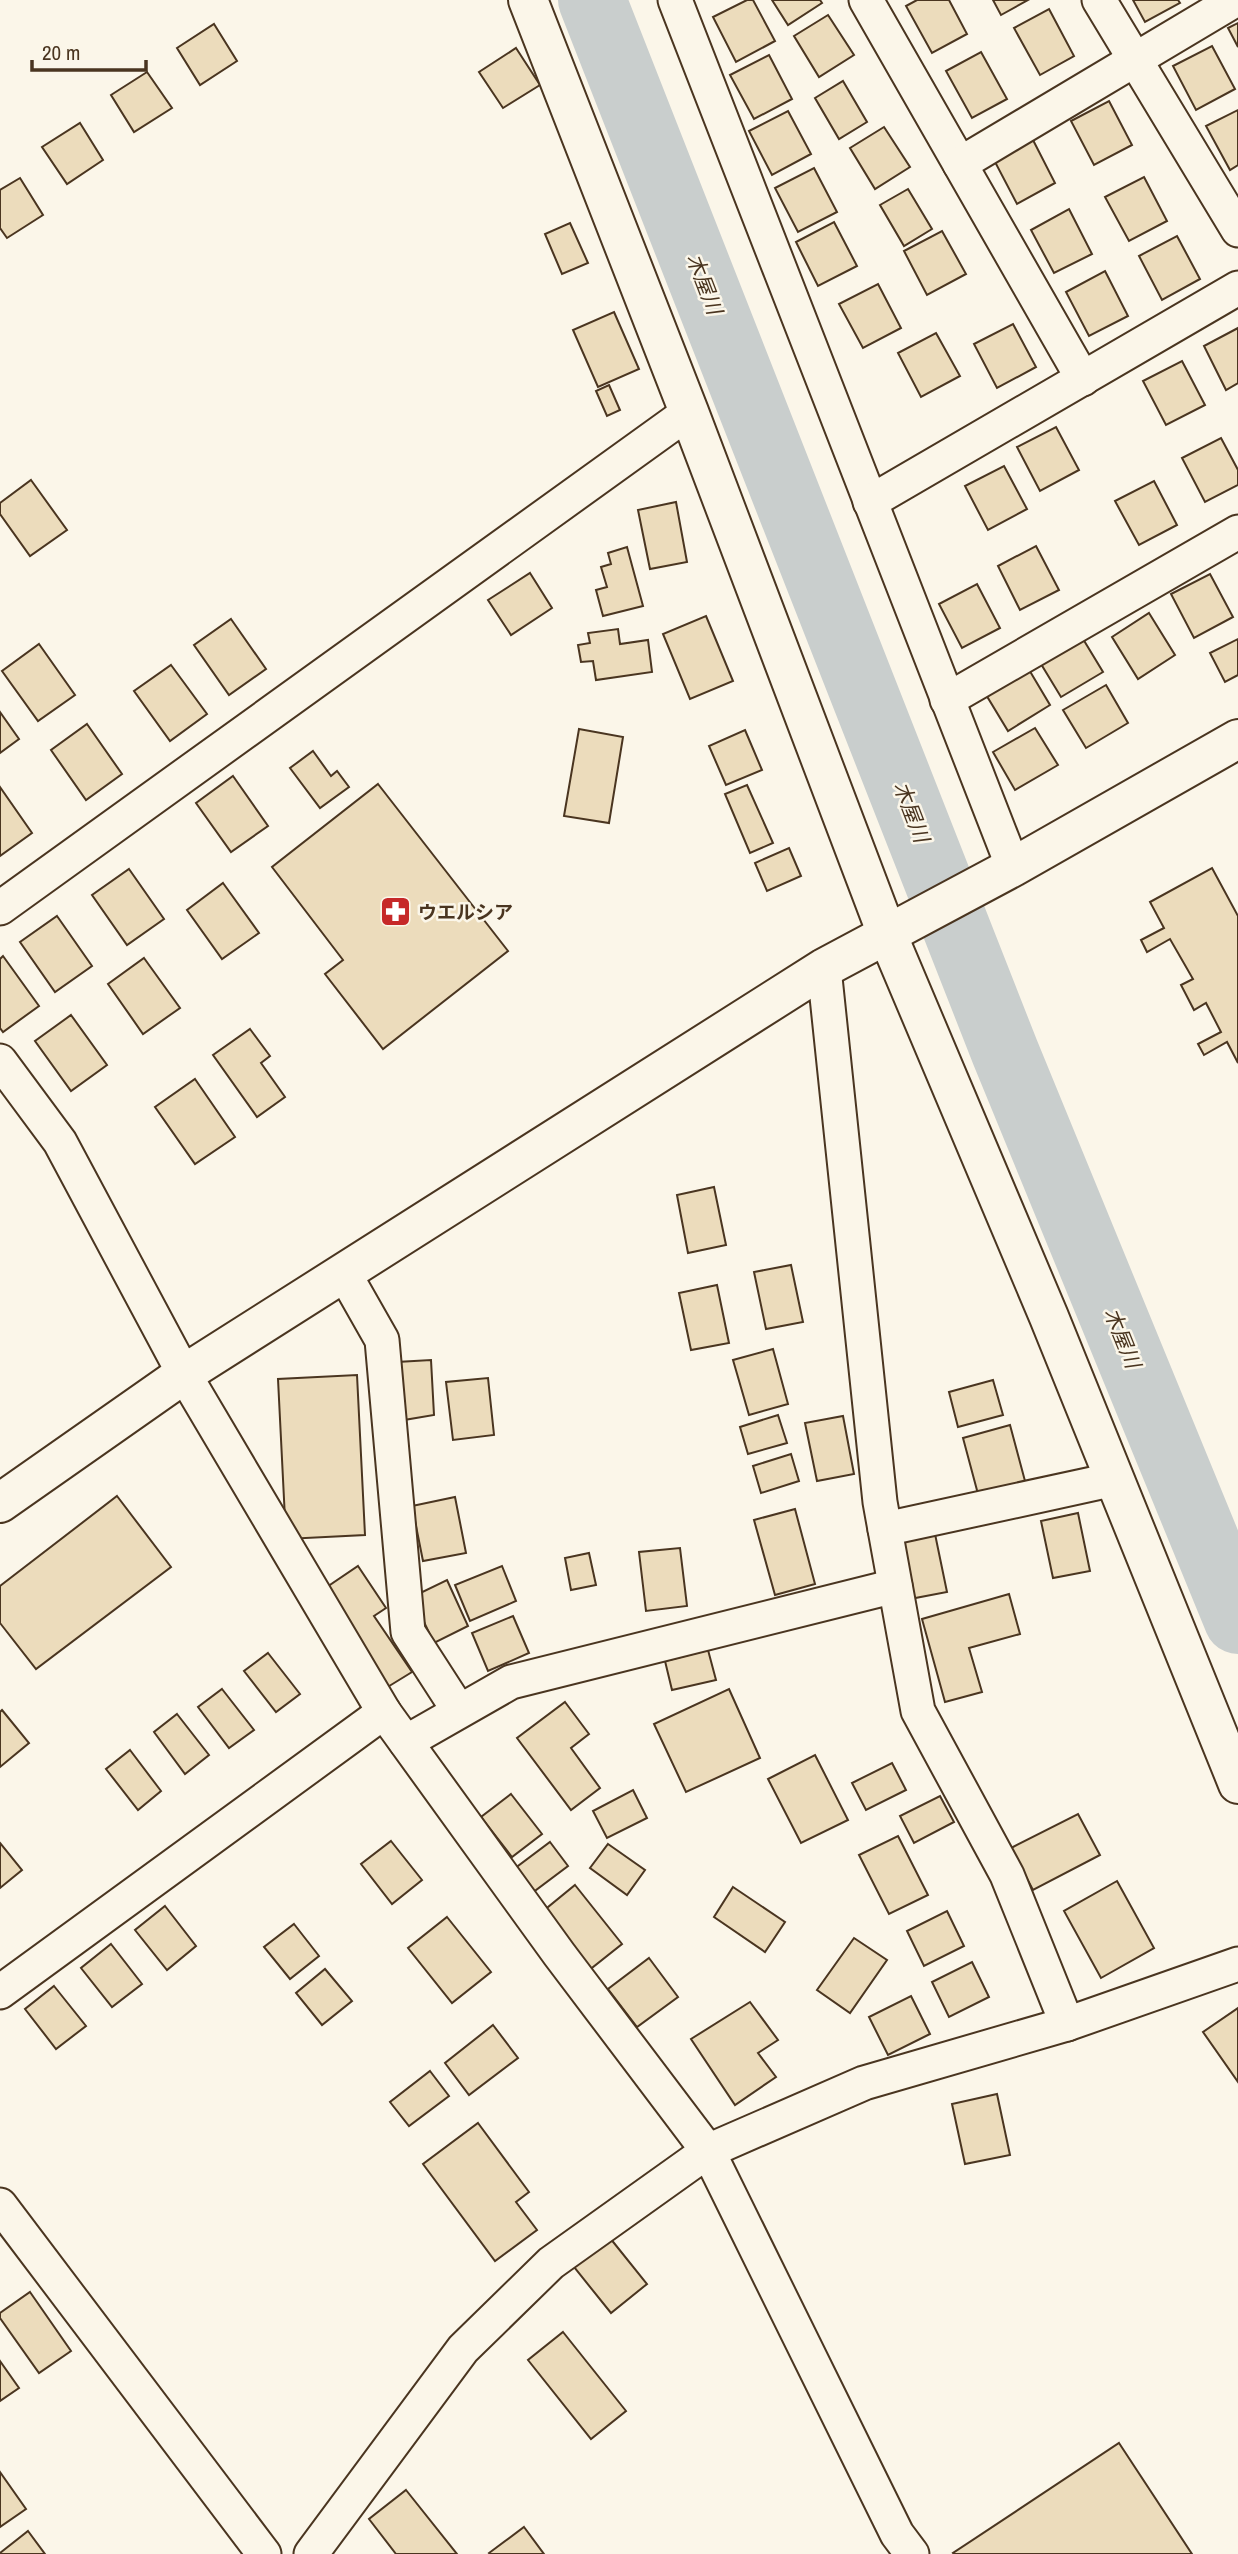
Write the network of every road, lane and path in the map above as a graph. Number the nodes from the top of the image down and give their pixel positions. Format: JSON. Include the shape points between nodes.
{"nodes":[{"id":1,"x":528,"y":0,"type":"edge"},
{"id":2,"x":675,"y":0,"type":"edge"},
{"id":3,"x":866,"y":0,"type":"edge"},
{"id":4,"x":1100,"y":0,"type":"edge"},
{"id":5,"x":1235,"y":0,"type":"edge"},
{"id":6,"x":1135,"y":60,"type":"junction"},
{"id":7,"x":960,"y":164,"type":"junction"},
{"id":8,"x":1238,"y":230,"type":"edge"},
{"id":9,"x":1238,"y":288,"type":"edge"},
{"id":10,"x":1083,"y":379,"type":"junction"},
{"id":11,"x":689,"y":412,"type":"junction"},
{"id":12,"x":870,"y":502,"type":"junction"},
{"id":13,"x":1238,"y":532,"type":"edge"},
{"id":14,"x":947,"y":700,"type":"junction"},
{"id":15,"x":1238,"y":739,"type":"edge"},
{"id":16,"x":1007,"y":870,"type":"junction"},
{"id":17,"x":0,"y":908,"type":"edge"},
{"id":18,"x":900,"y":927,"type":"junction"},
{"id":19,"x":824,"y":968,"type":"junction"},
{"id":20,"x":0,"y":1061,"type":"edge"},
{"id":21,"x":344,"y":1273,"type":"junction"},
{"id":22,"x":184,"y":1374,"type":"junction"},
{"id":23,"x":1115,"y":1479,"type":"junction"},
{"id":24,"x":0,"y":1503,"type":"edge"},
{"id":25,"x":885,"y":1529,"type":"junction"},
{"id":26,"x":895,"y":1586,"type":"junction"},
{"id":27,"x":459,"y":1711,"type":"junction"},
{"id":28,"x":384,"y":1712,"type":"junction"},
{"id":29,"x":406,"y":1742,"type":"junction"},
{"id":30,"x":1238,"y":1784,"type":"edge"},
{"id":31,"x":1238,"y":1964,"type":"edge"},
{"id":32,"x":0,"y":1992,"type":"edge"},
{"id":33,"x":1067,"y":2024,"type":"junction"},
{"id":34,"x":708,"y":2151,"type":"junction"},
{"id":35,"x":0,"y":2205,"type":"edge"},
{"id":36,"x":264,"y":2554,"type":"edge"},
{"id":37,"x":311,"y":2554,"type":"edge"},
{"id":38,"x":912,"y":2554,"type":"edge"}],
"edges":[{"from":1,"to":11,"type":"street"},
{"from":2,"to":12,"type":"street"},
{"from":3,"to":7,"type":"street"},
{"from":4,"to":6,"type":"street"},
{"from":5,"to":6,"type":"street"},
{"from":6,"to":7,"type":"street"},
{"from":6,"to":8,"type":"street"},
{"from":7,"to":10,"type":"street"},
{"from":9,"to":10,"type":"street"},
{"from":10,"to":12,"type":"street"},
{"from":11,"to":17,"type":"street"},
{"from":11,"to":18,"type":"street"},
{"from":12,"to":14,"type":"street"},
{"from":13,"to":14,"type":"street"},
{"from":14,"to":16,"type":"street"},
{"from":15,"to":16,"type":"street"},
{"from":16,"to":18,"type":"street"},
{"from":18,"to":19,"type":"street"},
{"from":18,"to":23,"type":"street"},
{"from":19,"to":21,"type":"street"},
{"from":19,"to":25,"type":"street"},
{"from":20,"to":22,"type":"street","via":[[61,1142]]},
{"from":21,"to":22,"type":"street"},
{"from":21,"to":27,"type":"street","via":[[382,1340],[408,1632]]},
{"from":22,"to":24,"type":"street"},
{"from":22,"to":28,"type":"street"},
{"from":23,"to":25,"type":"street"},
{"from":23,"to":30,"type":"street"},
{"from":25,"to":26,"type":"street"},
{"from":26,"to":27,"type":"street","via":[[511,1682]]},
{"from":26,"to":33,"type":"street","via":[[918,1711],[1007,1875]]},
{"from":27,"to":29,"type":"street"},
{"from":28,"to":29,"type":"street"},
{"from":28,"to":32,"type":"street"},
{"from":29,"to":34,"type":"street"},
{"from":31,"to":33,"type":"street"},
{"from":33,"to":34,"type":"street","via":[[864,2083]]},
{"from":34,"to":37,"type":"street","via":[[551,2263],[463,2349]]},
{"from":34,"to":38,"type":"street","via":[[897,2534]]},
{"from":35,"to":36,"type":"street"}]}
